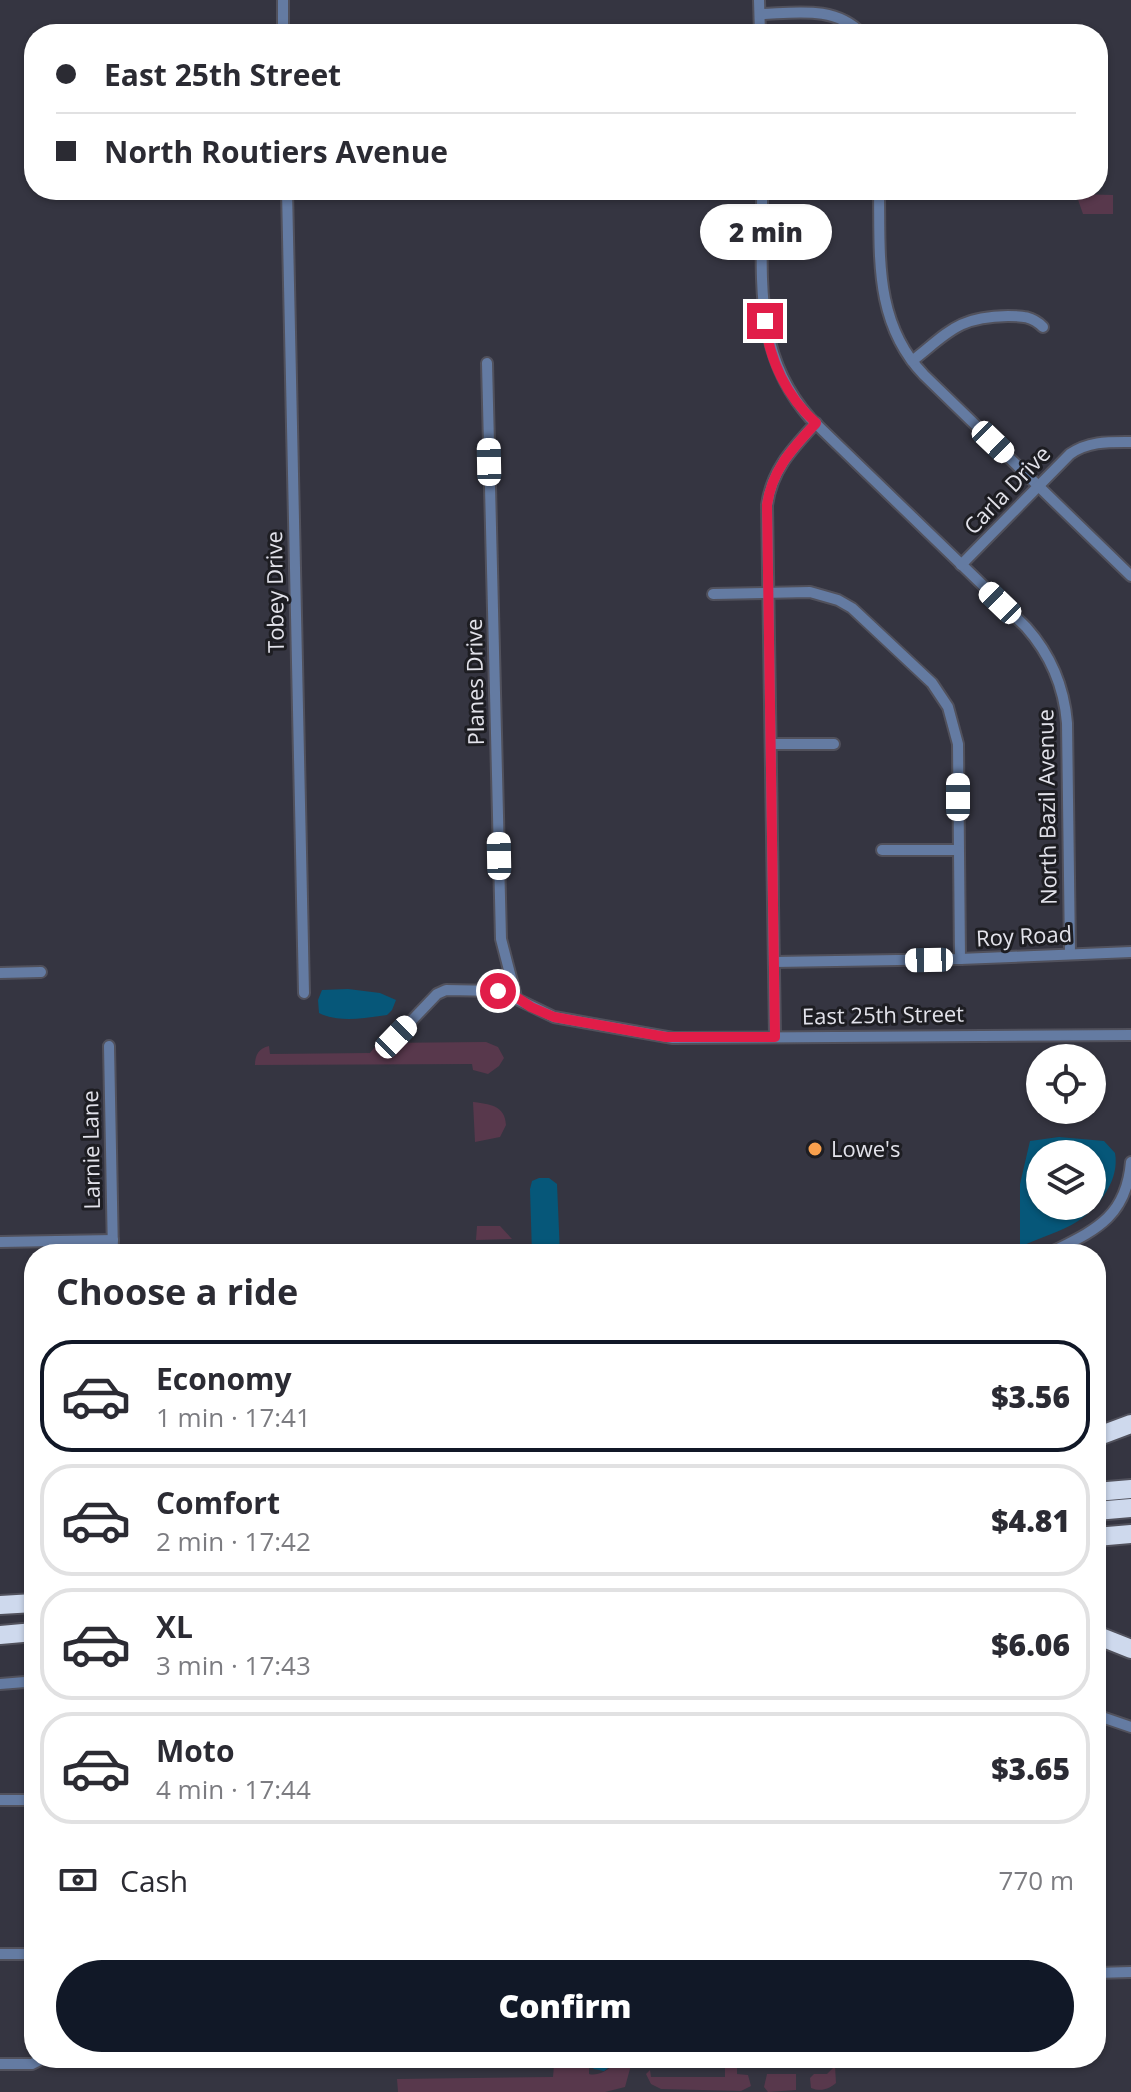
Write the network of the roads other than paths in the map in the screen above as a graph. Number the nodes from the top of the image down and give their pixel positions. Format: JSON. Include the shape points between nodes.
{"nodes":[{"id":1,"x":283,"y":0,"type":"edge"},
{"id":2,"x":759,"y":0,"type":"edge"},
{"id":3,"x":760,"y":14,"type":"junction"},
{"id":4,"x":283,"y":24,"type":"edge"},
{"id":5,"x":760,"y":24,"type":"edge"},
{"id":6,"x":850,"y":24,"type":"edge"},
{"id":7,"x":287,"y":200,"type":"edge"},
{"id":8,"x":762,"y":200,"type":"edge"},
{"id":9,"x":879,"y":200,"type":"edge"},
{"id":10,"x":1043,"y":327,"type":"dead end"},
{"id":11,"x":912,"y":361,"type":"junction"},
{"id":12,"x":487,"y":363,"type":"dead end"},
{"id":13,"x":816,"y":423,"type":"junction"},
{"id":14,"x":1131,"y":442,"type":"edge"},
{"id":15,"x":1038,"y":486,"type":"junction"},
{"id":16,"x":961,"y":565,"type":"junction"},
{"id":17,"x":1131,"y":576,"type":"edge"},
{"id":18,"x":768,"y":593,"type":"junction"},
{"id":19,"x":713,"y":594,"type":"dead end"},
{"id":20,"x":771,"y":744,"type":"junction"},
{"id":21,"x":834,"y":744,"type":"dead end"},
{"id":22,"x":882,"y":850,"type":"dead end"},
{"id":23,"x":958,"y":850,"type":"junction"},
{"id":24,"x":1131,"y":952,"type":"edge"},
{"id":25,"x":1070,"y":953,"type":"junction"},
{"id":26,"x":960,"y":959,"type":"junction"},
{"id":27,"x":774,"y":962,"type":"junction"},
{"id":28,"x":41,"y":972,"type":"dead end"},
{"id":29,"x":0,"y":973,"type":"edge"},
{"id":30,"x":304,"y":993,"type":"dead end"},
{"id":31,"x":516,"y":997,"type":"junction"},
{"id":32,"x":1131,"y":1035,"type":"edge"},
{"id":33,"x":396,"y":1037,"type":"dead end"},
{"id":34,"x":775,"y":1037,"type":"junction"},
{"id":35,"x":109,"y":1046,"type":"dead end"},
{"id":36,"x":1131,"y":1162,"type":"edge"},
{"id":37,"x":113,"y":1240,"type":"junction"},
{"id":38,"x":0,"y":1242,"type":"edge"},
{"id":39,"x":113,"y":1244,"type":"edge"},
{"id":40,"x":1068,"y":1244,"type":"edge"},
{"id":41,"x":1131,"y":1424,"type":"edge"},
{"id":42,"x":1106,"y":1433,"type":"edge"},
{"id":43,"x":1131,"y":1489,"type":"edge"},
{"id":44,"x":1106,"y":1491,"type":"edge"},
{"id":45,"x":1131,"y":1508,"type":"edge"},
{"id":46,"x":1106,"y":1510,"type":"edge"},
{"id":47,"x":1131,"y":1534,"type":"edge"},
{"id":48,"x":1106,"y":1536,"type":"edge"},
{"id":49,"x":24,"y":1604,"type":"edge"},
{"id":50,"x":0,"y":1605,"type":"edge"},
{"id":51,"x":24,"y":1633,"type":"edge"},
{"id":52,"x":0,"y":1635,"type":"edge"},
{"id":53,"x":1106,"y":1639,"type":"edge"},
{"id":54,"x":1131,"y":1649,"type":"edge"},
{"id":55,"x":24,"y":1682,"type":"edge"},
{"id":56,"x":0,"y":1684,"type":"edge"},
{"id":57,"x":1106,"y":1718,"type":"edge"},
{"id":58,"x":1131,"y":1727,"type":"edge"},
{"id":59,"x":0,"y":1800,"type":"edge"},
{"id":60,"x":24,"y":1800,"type":"edge"},
{"id":61,"x":0,"y":1954,"type":"edge"},
{"id":62,"x":24,"y":1954,"type":"edge"},
{"id":63,"x":1131,"y":1972,"type":"edge"},
{"id":64,"x":1106,"y":1973,"type":"edge"},
{"id":65,"x":0,"y":2064,"type":"edge"},
{"id":66,"x":24,"y":2064,"type":"edge"}],
"edges":[{"from":1,"to":4,"type":"street"},
{"from":2,"to":3,"type":"street"},
{"from":3,"to":5,"type":"street"},
{"from":3,"to":6,"type":"street","via":[[816,13]]},
{"from":7,"to":30,"type":"street","name":"Tobey Drive"},
{"from":8,"to":13,"type":"street","name":"North Bazil Avenue","via":[[769,346],[785,384]]},
{"from":9,"to":11,"type":"street","via":[[881,291],[893,330]]},
{"from":10,"to":11,"type":"street","via":[[1026,316],[970,319]]},
{"from":11,"to":15,"type":"street"},
{"from":12,"to":31,"type":"street","name":"Planes Drive","via":[[501,939]]},
{"from":13,"to":16,"type":"street","name":"North Bazil Avenue"},
{"from":13,"to":18,"type":"street","via":[[784,459],[770,489]]},
{"from":14,"to":15,"type":"street","name":"Carla Drive","via":[[1081,447]]},
{"from":15,"to":16,"type":"street","name":"Carla Drive"},
{"from":15,"to":17,"type":"street"},
{"from":16,"to":25,"type":"street","name":"North Bazil Avenue","via":[[1039,642],[1062,690]]},
{"from":18,"to":19,"type":"street"},
{"from":18,"to":20,"type":"street"},
{"from":18,"to":23,"type":"street","via":[[810,592],[852,608],[937,690],[957,740]]},
{"from":20,"to":21,"type":"street"},
{"from":20,"to":27,"type":"street"},
{"from":22,"to":23,"type":"street"},
{"from":23,"to":26,"type":"street"},
{"from":24,"to":25,"type":"street","name":"Roy Road"},
{"from":25,"to":26,"type":"street","name":"Roy Road"},
{"from":26,"to":27,"type":"street","name":"Roy Road"},
{"from":27,"to":34,"type":"street"},
{"from":28,"to":29,"type":"street"},
{"from":31,"to":33,"type":"street","name":"East 25th Street","via":[[500,991],[443,990]]},
{"from":31,"to":34,"type":"street","name":"East 25th Street","via":[[554,1017],[666,1037]]},
{"from":32,"to":34,"type":"street","name":"East 25th Street"},
{"from":35,"to":37,"type":"street","name":"Larnie Lane"},
{"from":36,"to":40,"type":"street","via":[[1124,1194],[1110,1217]]},
{"from":37,"to":38,"type":"street"},
{"from":37,"to":39,"type":"street","name":"Larnie Lane"},
{"from":41,"to":42,"type":"highway"},
{"from":43,"to":44,"type":"highway"},
{"from":45,"to":46,"type":"highway"},
{"from":47,"to":48,"type":"highway"},
{"from":49,"to":50,"type":"highway"},
{"from":51,"to":52,"type":"highway"},
{"from":53,"to":54,"type":"highway"},
{"from":55,"to":56,"type":"street"},
{"from":57,"to":58,"type":"street"},
{"from":59,"to":60,"type":"street"},
{"from":61,"to":62,"type":"street"},
{"from":63,"to":64,"type":"street"},
{"from":65,"to":66,"type":"street"}]}
